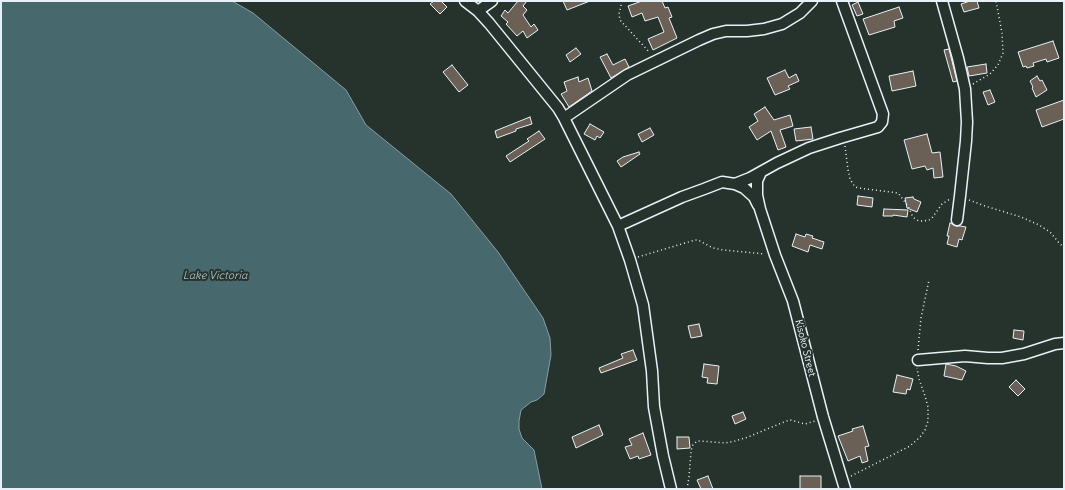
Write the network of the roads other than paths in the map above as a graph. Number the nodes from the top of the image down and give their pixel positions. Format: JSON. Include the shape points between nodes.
{"nodes":[{"id":1,"x":465,"y":1,"type":"edge"},
{"id":2,"x":492,"y":1,"type":"edge"},
{"id":3,"x":812,"y":1,"type":"edge"},
{"id":4,"x":842,"y":1,"type":"edge"},
{"id":5,"x":942,"y":1,"type":"edge"},
{"id":6,"x":478,"y":11,"type":"junction"},
{"id":7,"x":564,"y":118,"type":"junction"},
{"id":8,"x":761,"y":172,"type":"junction"},
{"id":9,"x":735,"y":184,"type":"junction"},
{"id":10,"x":760,"y":209,"type":"junction"},
{"id":11,"x":957,"y":220,"type":"dead end"},
{"id":12,"x":618,"y":226,"type":"junction"},
{"id":13,"x":1064,"y":343,"type":"edge"},
{"id":14,"x":918,"y":360,"type":"road end"},
{"id":15,"x":843,"y":484,"type":"edge"},
{"id":16,"x":671,"y":489,"type":"edge"}],
"edges":[{"from":1,"to":6,"type":"street"},
{"from":2,"to":6,"type":"street"},
{"from":3,"to":7,"type":"street","via":[[800,13],[782,24],[764,29],[726,31],[699,40],[628,75]]},
{"from":4,"to":8,"type":"street","via":[[883,114],[882,122],[878,127],[809,148]]},
{"from":5,"to":11,"type":"street","via":[[965,89],[966,141]]},
{"from":6,"to":7,"type":"street"},
{"from":7,"to":12,"type":"street"},
{"from":8,"to":9,"type":"street"},
{"from":8,"to":10,"type":"street","name":"Kisoko Street","via":[[757,181]]},
{"from":9,"to":10,"type":"street","name":"Kisoko Street","via":[[754,197]]},
{"from":9,"to":12,"type":"street","via":[[722,182]]},
{"from":10,"to":15,"type":"street","name":"Kisoko Street","via":[[793,301],[822,417]]},
{"from":12,"to":16,"type":"street","via":[[643,305],[654,407]]},
{"from":13,"to":14,"type":"street","via":[[1002,358],[965,356]]}]}
